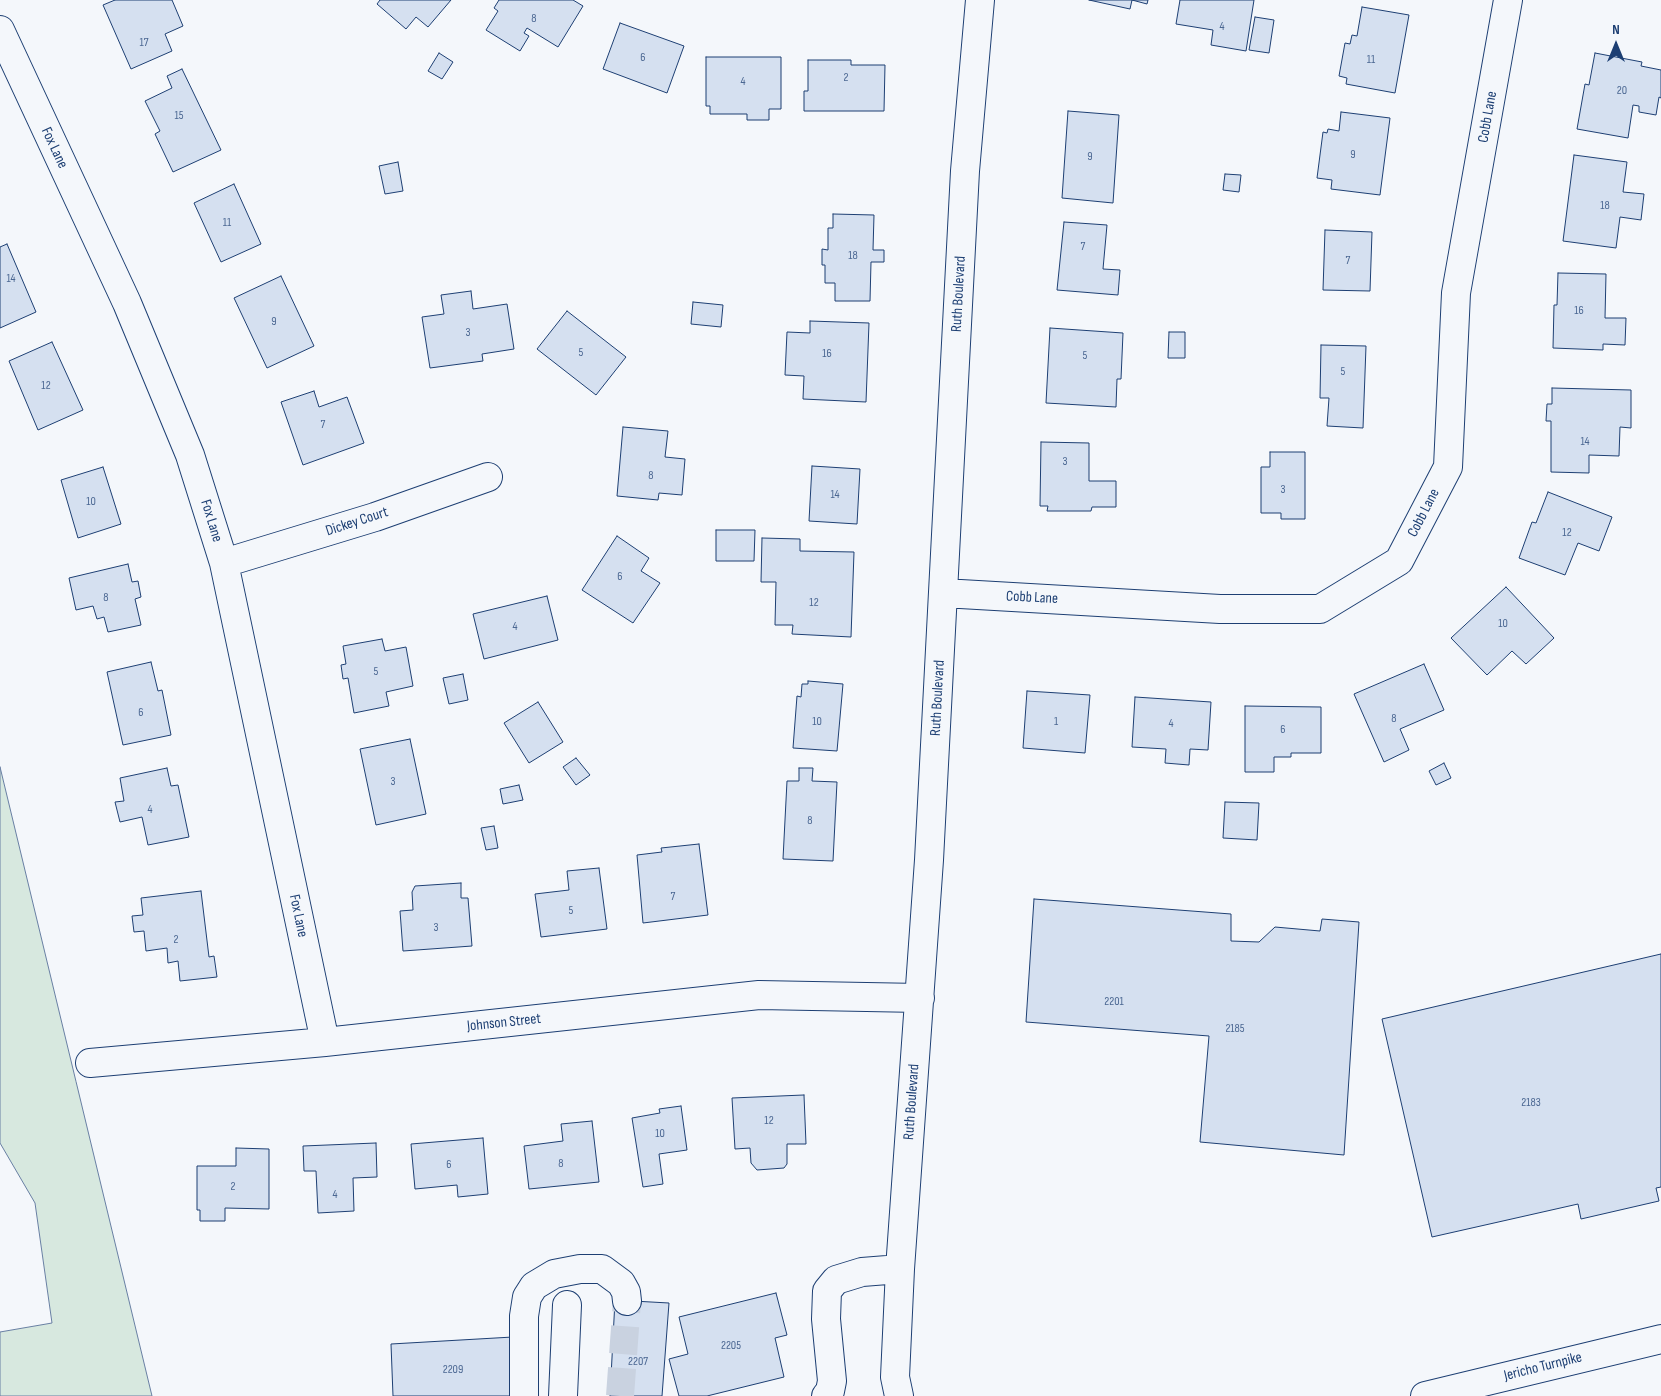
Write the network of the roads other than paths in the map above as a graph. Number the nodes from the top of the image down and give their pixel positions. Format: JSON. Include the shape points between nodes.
{"nodes":[{"id":1,"x":980,"y":0,"type":"edge"},
{"id":2,"x":1508,"y":0,"type":"edge"},
{"id":3,"x":0,"y":30,"type":"edge"},
{"id":4,"x":488,"y":477,"type":"dead end"},
{"id":5,"x":224,"y":563,"type":"junction"},
{"id":6,"x":943,"y":593,"type":"junction"},
{"id":7,"x":920,"y":998,"type":"junction"},
{"id":8,"x":324,"y":1042,"type":"junction"},
{"id":9,"x":90,"y":1063,"type":"dead end"},
{"id":10,"x":900,"y":1269,"type":"junction"},
{"id":11,"x":627,"y":1300,"type":"tunnel mouth"},
{"id":12,"x":567,"y":1305,"type":"dead end"},
{"id":13,"x":1661,"y":1339,"type":"edge"},
{"id":14,"x":1435,"y":1395,"type":"edge"},
{"id":15,"x":524,"y":1396,"type":"edge"},
{"id":16,"x":563,"y":1396,"type":"edge"},
{"id":17,"x":826,"y":1396,"type":"edge"},
{"id":18,"x":899,"y":1396,"type":"edge"}],
"edges":[{"from":1,"to":6,"type":"street","name":"Ruth Boulevard","via":[[965,171]]},
{"from":2,"to":6,"type":"street","name":"Cobb Lane","via":[[1456,293],[1448,467],[1399,561],[1320,609],[1220,609]]},
{"from":3,"to":5,"type":"street","name":"Fox Lane","via":[[127,303],[190,455]]},
{"from":4,"to":5,"type":"street","name":"Dickey Court","via":[[376,517]]},
{"from":5,"to":8,"type":"street","name":"Fox Lane"},
{"from":6,"to":7,"type":"street","name":"Ruth Boulevard"},
{"from":7,"to":8,"type":"street","name":"Johnson Street","via":[[759,995]]},
{"from":7,"to":10,"type":"street","name":"Ruth Boulevard"},
{"from":8,"to":9,"type":"street","name":"Johnson Street"},
{"from":10,"to":17,"type":"street","via":[[862,1272],[836,1280],[827,1291],[826,1319],[832,1381]]},
{"from":10,"to":18,"type":"street","name":"Ruth Boulevard","via":[[895,1376]]},
{"from":11,"to":15,"type":"street","via":[[621,1283],[602,1269],[554,1274],[534,1286],[527,1297],[524,1316]]},
{"from":12,"to":16,"type":"street"},
{"from":13,"to":14,"type":"street","name":"Jericho Turnpike"}]}
